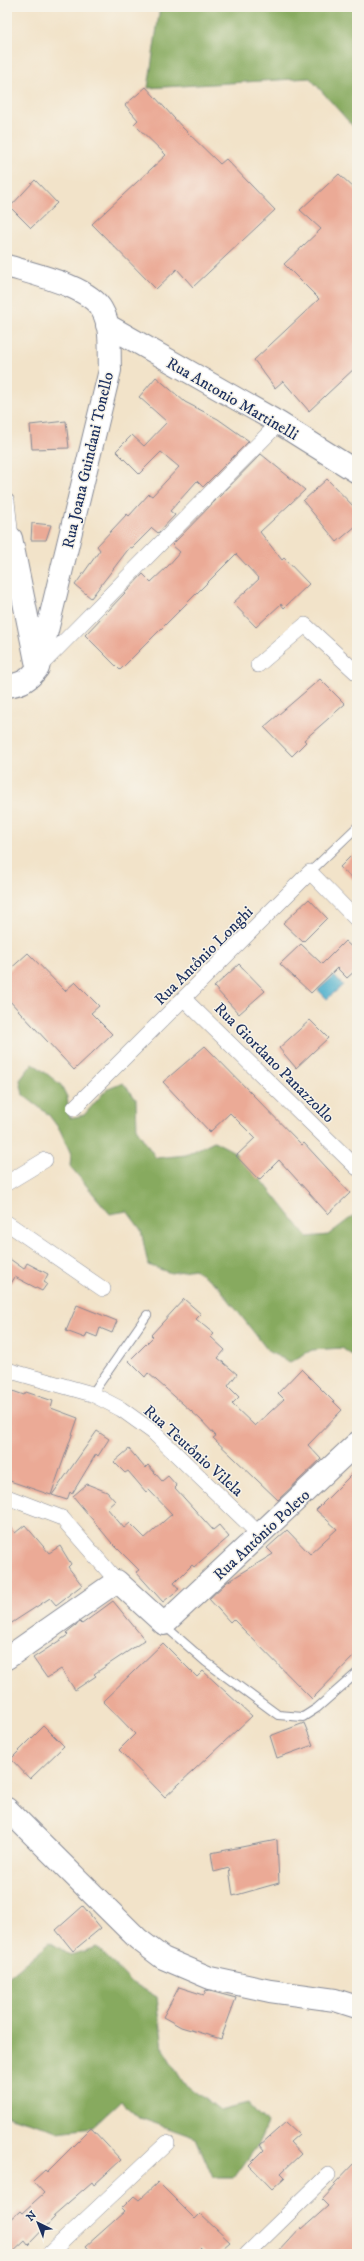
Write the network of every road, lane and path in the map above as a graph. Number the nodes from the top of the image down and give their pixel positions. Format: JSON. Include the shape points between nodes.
{"nodes":[{"id":1,"x":7,"y":266,"type":"edge"},
{"id":2,"x":107,"y":325,"type":"junction"},
{"id":3,"x":279,"y":423,"type":"junction"},
{"id":4,"x":357,"y":472,"type":"edge"},
{"id":5,"x":7,"y":501,"type":"edge"},
{"id":6,"x":9,"y":538,"type":"edge"},
{"id":7,"x":258,"y":665,"type":"dead end"},
{"id":8,"x":38,"y":668,"type":"junction"},
{"id":9,"x":357,"y":673,"type":"edge"},
{"id":10,"x":7,"y":686,"type":"edge"},
{"id":11,"x":357,"y":827,"type":"edge"},
{"id":12,"x":310,"y":872,"type":"junction"},
{"id":13,"x":357,"y":920,"type":"edge"},
{"id":14,"x":184,"y":998,"type":"junction"},
{"id":15,"x":74,"y":1108,"type":"dead end"},
{"id":16,"x":45,"y":1160,"type":"dead end"},
{"id":17,"x":357,"y":1168,"type":"edge"},
{"id":18,"x":7,"y":1183,"type":"edge"},
{"id":19,"x":7,"y":1223,"type":"edge"},
{"id":20,"x":103,"y":1290,"type":"dead end"},
{"id":21,"x":147,"y":1315,"type":"dead end"},
{"id":22,"x":7,"y":1370,"type":"edge"},
{"id":23,"x":92,"y":1394,"type":"junction"},
{"id":24,"x":357,"y":1443,"type":"edge"},
{"id":25,"x":8,"y":1499,"type":"edge"},
{"id":26,"x":260,"y":1535,"type":"junction"},
{"id":27,"x":117,"y":1581,"type":"junction"},
{"id":28,"x":164,"y":1624,"type":"junction"},
{"id":29,"x":7,"y":1658,"type":"edge"},
{"id":30,"x":357,"y":1673,"type":"edge"},
{"id":31,"x":7,"y":1810,"type":"edge"},
{"id":32,"x":357,"y":2007,"type":"edge"},
{"id":33,"x":167,"y":2142,"type":"dead end"},
{"id":34,"x":328,"y":2175,"type":"dead end"},
{"id":35,"x":48,"y":2254,"type":"edge"},
{"id":36,"x":247,"y":2254,"type":"edge"}],
"edges":[{"from":1,"to":2,"type":"main road","name":"Rua Joana Guindani Tonello","via":[[72,288],[94,299],[102,310]]},
{"from":2,"to":3,"type":"main road","name":"Rua Antonio Martinelli"},
{"from":2,"to":8,"type":"main road","name":"Rua Joana Guindani Tonello","via":[[110,370]]},
{"from":3,"to":4,"type":"main road","name":"Rua Antonio Martinelli"},
{"from":3,"to":8,"type":"street"},
{"from":5,"to":6,"type":"street"},
{"from":6,"to":8,"type":"main road"},
{"from":7,"to":9,"type":"street","via":[[305,625]]},
{"from":8,"to":10,"type":"main road","via":[[30,678]]},
{"from":11,"to":12,"type":"lane","name":"Rua Antônio Longhi"},
{"from":12,"to":13,"type":"street"},
{"from":12,"to":14,"type":"street","name":"Rua Antônio Longhi"},
{"from":14,"to":15,"type":"street","name":"Rua Antônio Longhi"},
{"from":14,"to":17,"type":"street","name":"Rua Giordano Panazzollo"},
{"from":16,"to":18,"type":"street"},
{"from":19,"to":20,"type":"street"},
{"from":21,"to":23,"type":"lane"},
{"from":22,"to":23,"type":"street","name":"Rua Teutônio Vilela"},
{"from":23,"to":26,"type":"street","name":"Rua Teutônio Vilela","via":[[121,1409],[153,1432]]},
{"from":24,"to":26,"type":"main road","name":"Rua Antônio Poleto"},
{"from":25,"to":27,"type":"street","via":[[62,1518]]},
{"from":26,"to":28,"type":"main road","name":"Rua Antônio Poleto"},
{"from":27,"to":28,"type":"main road"},
{"from":27,"to":29,"type":"main road"},
{"from":28,"to":30,"type":"lane","via":[[206,1662],[278,1715],[303,1717]]},
{"from":31,"to":32,"type":"main road","via":[[138,1939],[163,1958],[210,1978],[270,1991],[335,2000]]},
{"from":33,"to":35,"type":"street"},
{"from":34,"to":36,"type":"street"}]}
